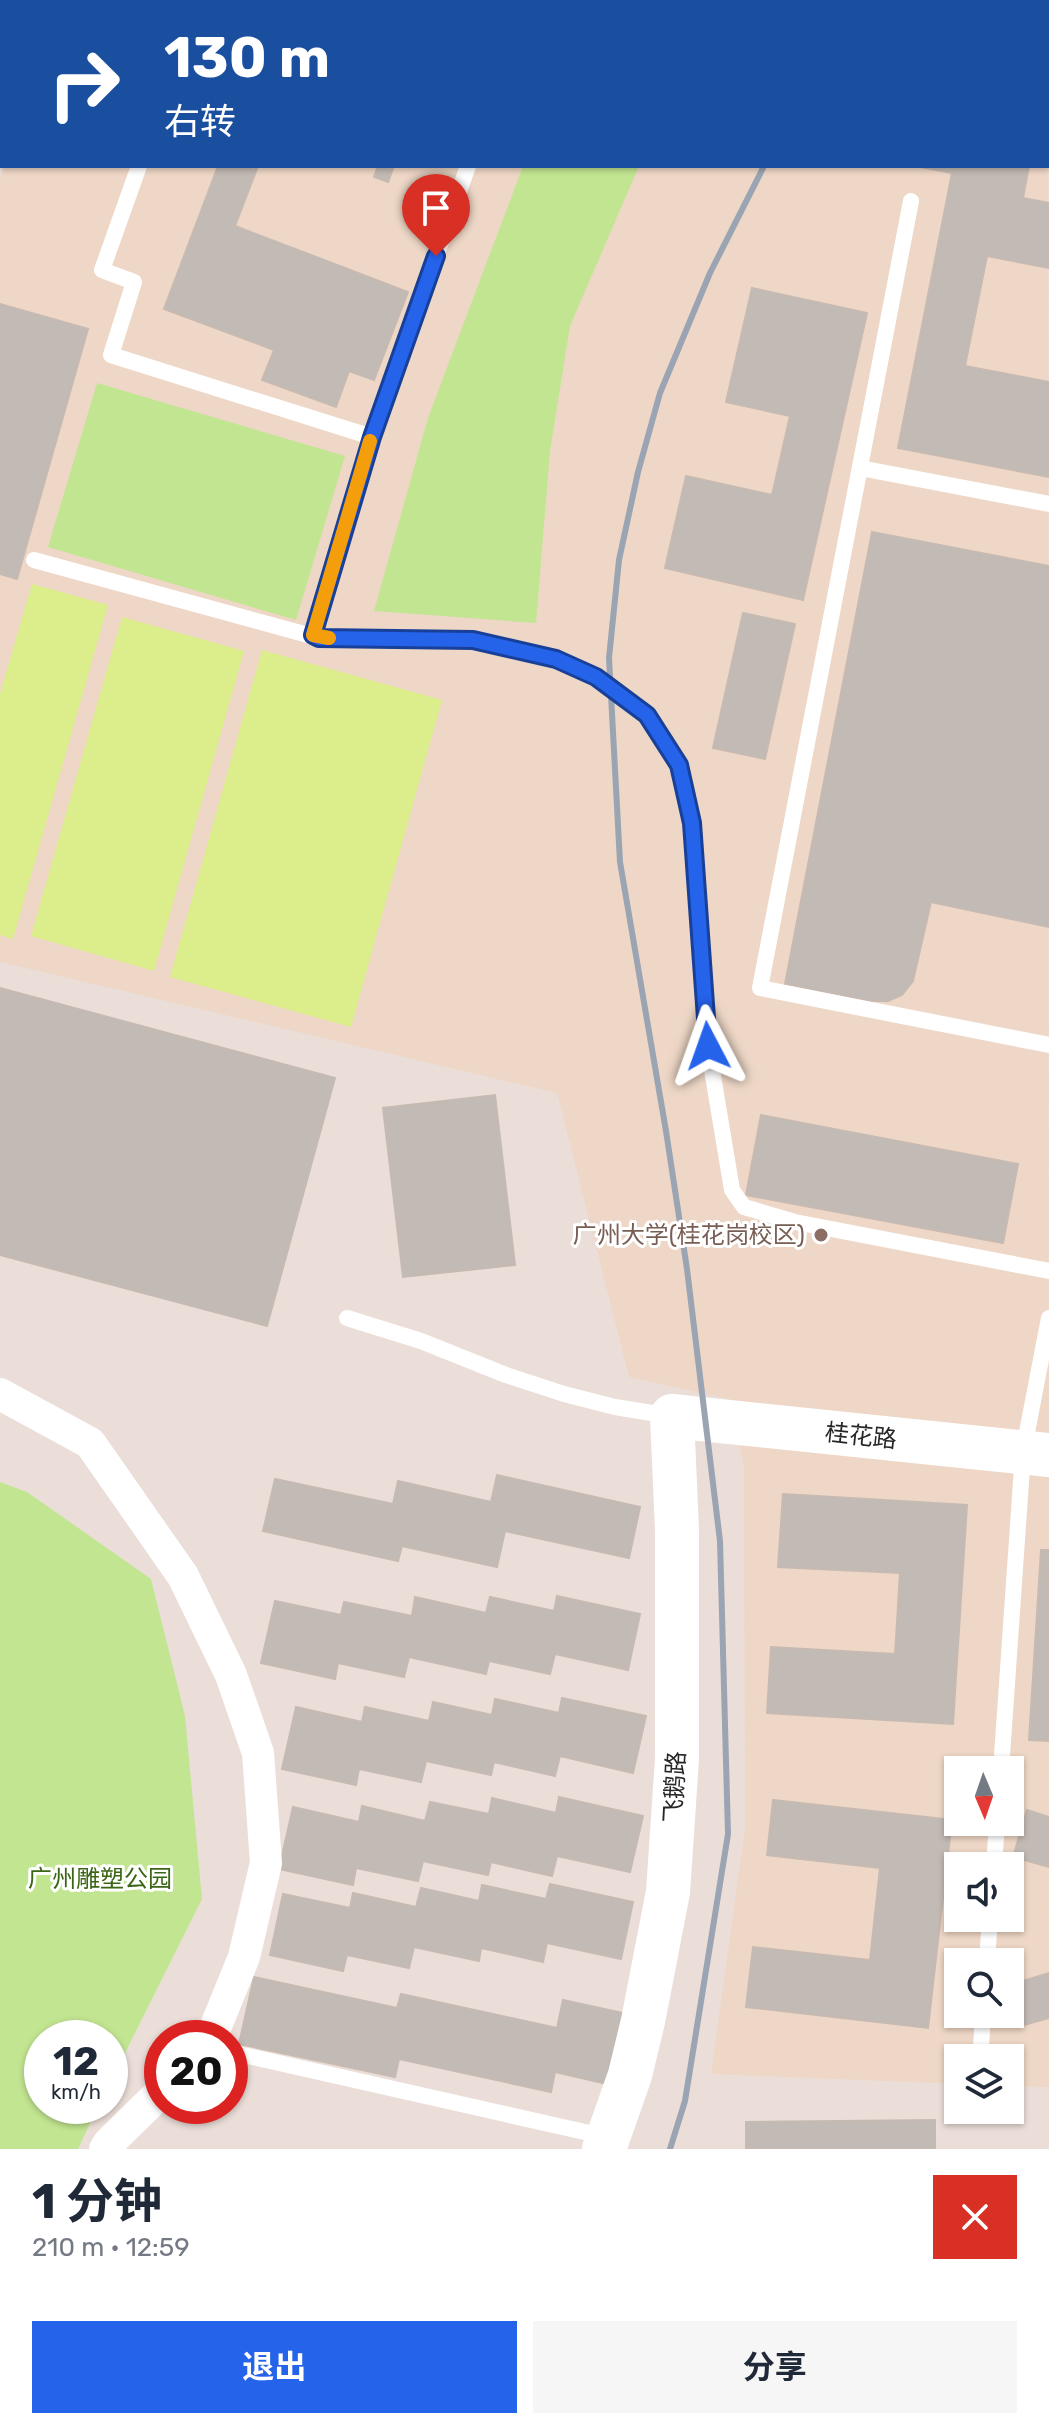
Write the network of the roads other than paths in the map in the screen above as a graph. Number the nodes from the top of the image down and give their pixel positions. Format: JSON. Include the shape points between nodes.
{"nodes":[{"id":1,"x":138,"y":168,"type":"edge"},
{"id":2,"x":467,"y":168,"type":"edge"},
{"id":3,"x":911,"y":201,"type":"dead end"},
{"id":4,"x":372,"y":437,"type":"junction"},
{"id":5,"x":860,"y":468,"type":"junction"},
{"id":6,"x":1049,"y":504,"type":"edge"},
{"id":7,"x":34,"y":560,"type":"dead end"},
{"id":8,"x":313,"y":635,"type":"junction"},
{"id":9,"x":1049,"y":1045,"type":"edge"},
{"id":10,"x":1049,"y":1271,"type":"edge"},
{"id":11,"x":347,"y":1318,"type":"dead end"},
{"id":12,"x":1049,"y":1318,"type":"edge"},
{"id":13,"x":0,"y":1394,"type":"edge"},
{"id":14,"x":672,"y":1416,"type":"junction"},
{"id":15,"x":1036,"y":1454,"type":"edge"},
{"id":16,"x":1003,"y":1756,"type":"edge"},
{"id":17,"x":218,"y":2020,"type":"edge"},
{"id":18,"x":248,"y":2056,"type":"edge"},
{"id":19,"x":144,"y":2109,"type":"edge"},
{"id":20,"x":606,"y":2143,"type":"edge"},
{"id":21,"x":105,"y":2149,"type":"edge"}],
"edges":[{"from":1,"to":4,"type":"lane","via":[[102,270],[134,282],[111,355]]},
{"from":2,"to":4,"type":"lane"},
{"from":3,"to":5,"type":"lane"},
{"from":4,"to":8,"type":"lane"},
{"from":5,"to":6,"type":"lane"},
{"from":5,"to":9,"type":"lane","via":[[760,988]]},
{"from":7,"to":8,"type":"lane"},
{"from":8,"to":10,"type":"lane","via":[[473,640],[556,659],[596,677],[647,715],[679,765],[692,823],[708,1046],[732,1190],[744,1207],[795,1222]]},
{"from":11,"to":14,"type":"lane","via":[[564,1394]]},
{"from":12,"to":15,"type":"lane"},
{"from":13,"to":17,"type":"street","via":[[90,1443],[183,1576],[231,1675],[258,1753],[266,1863],[244,1957]]},
{"from":14,"to":15,"type":"street","name":"桂花路"},
{"from":14,"to":20,"type":"street","name":"飞鹅路","via":[[677,1759],[668,1892],[630,2075]]},
{"from":15,"to":16,"type":"lane"},
{"from":18,"to":20,"type":"lane"},
{"from":19,"to":21,"type":"street"}]}
